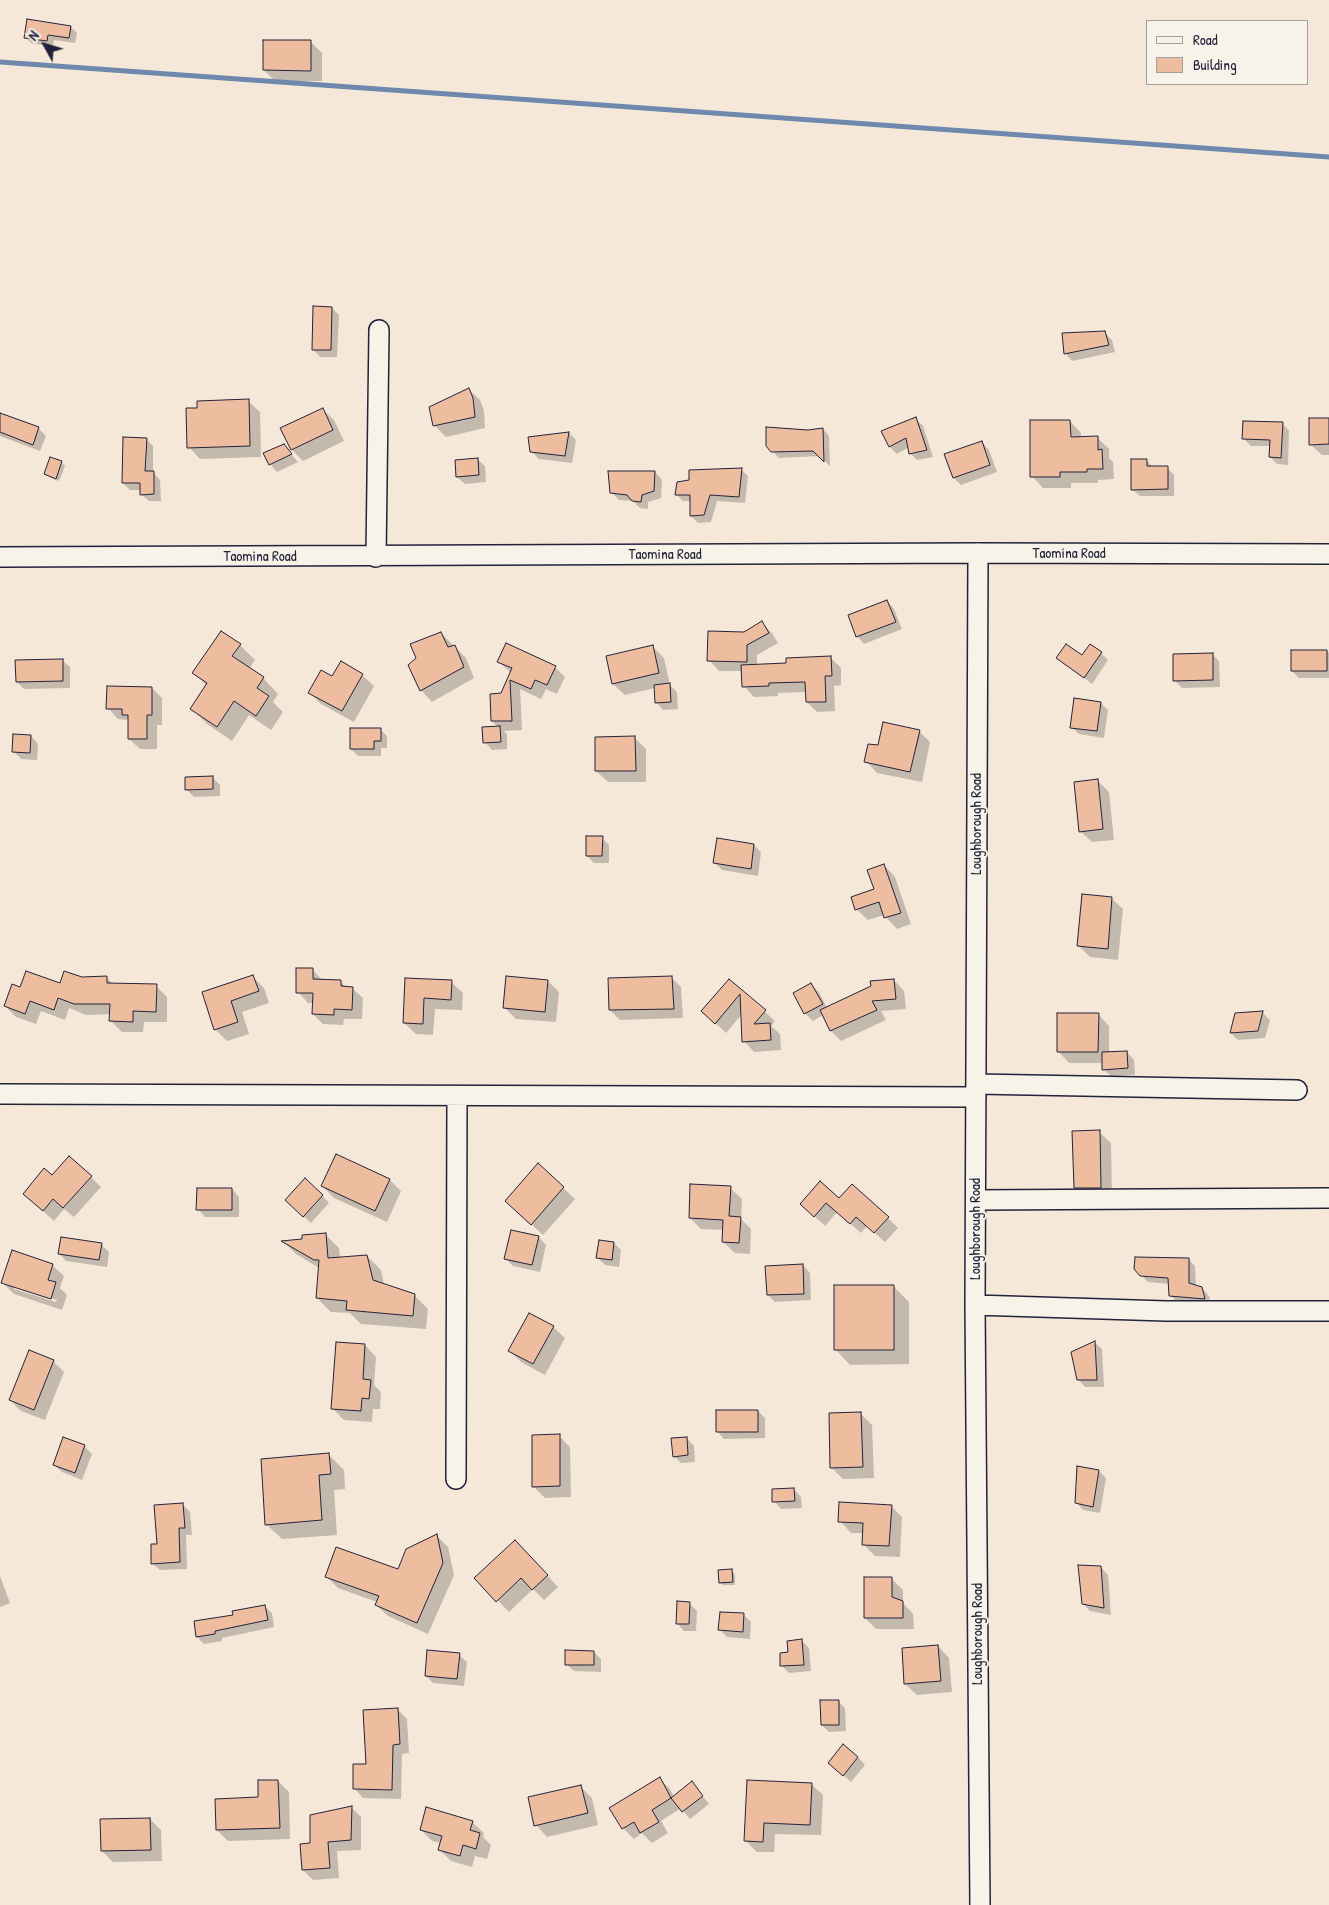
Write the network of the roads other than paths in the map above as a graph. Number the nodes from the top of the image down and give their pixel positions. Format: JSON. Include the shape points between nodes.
{"nodes":[{"id":1,"x":379,"y":330,"type":"dead end"},
{"id":2,"x":978,"y":554,"type":"junction"},
{"id":3,"x":1329,"y":554,"type":"edge"},
{"id":4,"x":0,"y":557,"type":"edge"},
{"id":5,"x":376,"y":557,"type":"junction"},
{"id":6,"x":1297,"y":1090,"type":"dead end"},
{"id":7,"x":976,"y":1091,"type":"junction"},
{"id":8,"x":0,"y":1094,"type":"edge"},
{"id":9,"x":457,"y":1096,"type":"junction"},
{"id":10,"x":1329,"y":1198,"type":"edge"},
{"id":11,"x":976,"y":1200,"type":"junction"},
{"id":12,"x":975,"y":1305,"type":"junction"},
{"id":13,"x":1329,"y":1310,"type":"edge"},
{"id":14,"x":456,"y":1479,"type":"dead end"},
{"id":15,"x":980,"y":1905,"type":"edge"}],
"edges":[{"from":1,"to":5,"type":"street"},
{"from":2,"to":3,"type":"street","name":"Taomina Road"},
{"from":2,"to":5,"type":"street","name":"Taomina Road"},
{"from":2,"to":7,"type":"street","name":"Loughborough Road"},
{"from":4,"to":5,"type":"street","name":"Taomina Road"},
{"from":6,"to":7,"type":"street"},
{"from":7,"to":9,"type":"street"},
{"from":7,"to":11,"type":"street","name":"Loughborough Road"},
{"from":8,"to":9,"type":"street"},
{"from":9,"to":14,"type":"street"},
{"from":10,"to":11,"type":"street"},
{"from":11,"to":12,"type":"street","name":"Loughborough Road"},
{"from":12,"to":13,"type":"street","via":[[1166,1312]]},
{"from":12,"to":15,"type":"street","name":"Loughborough Road"}]}
